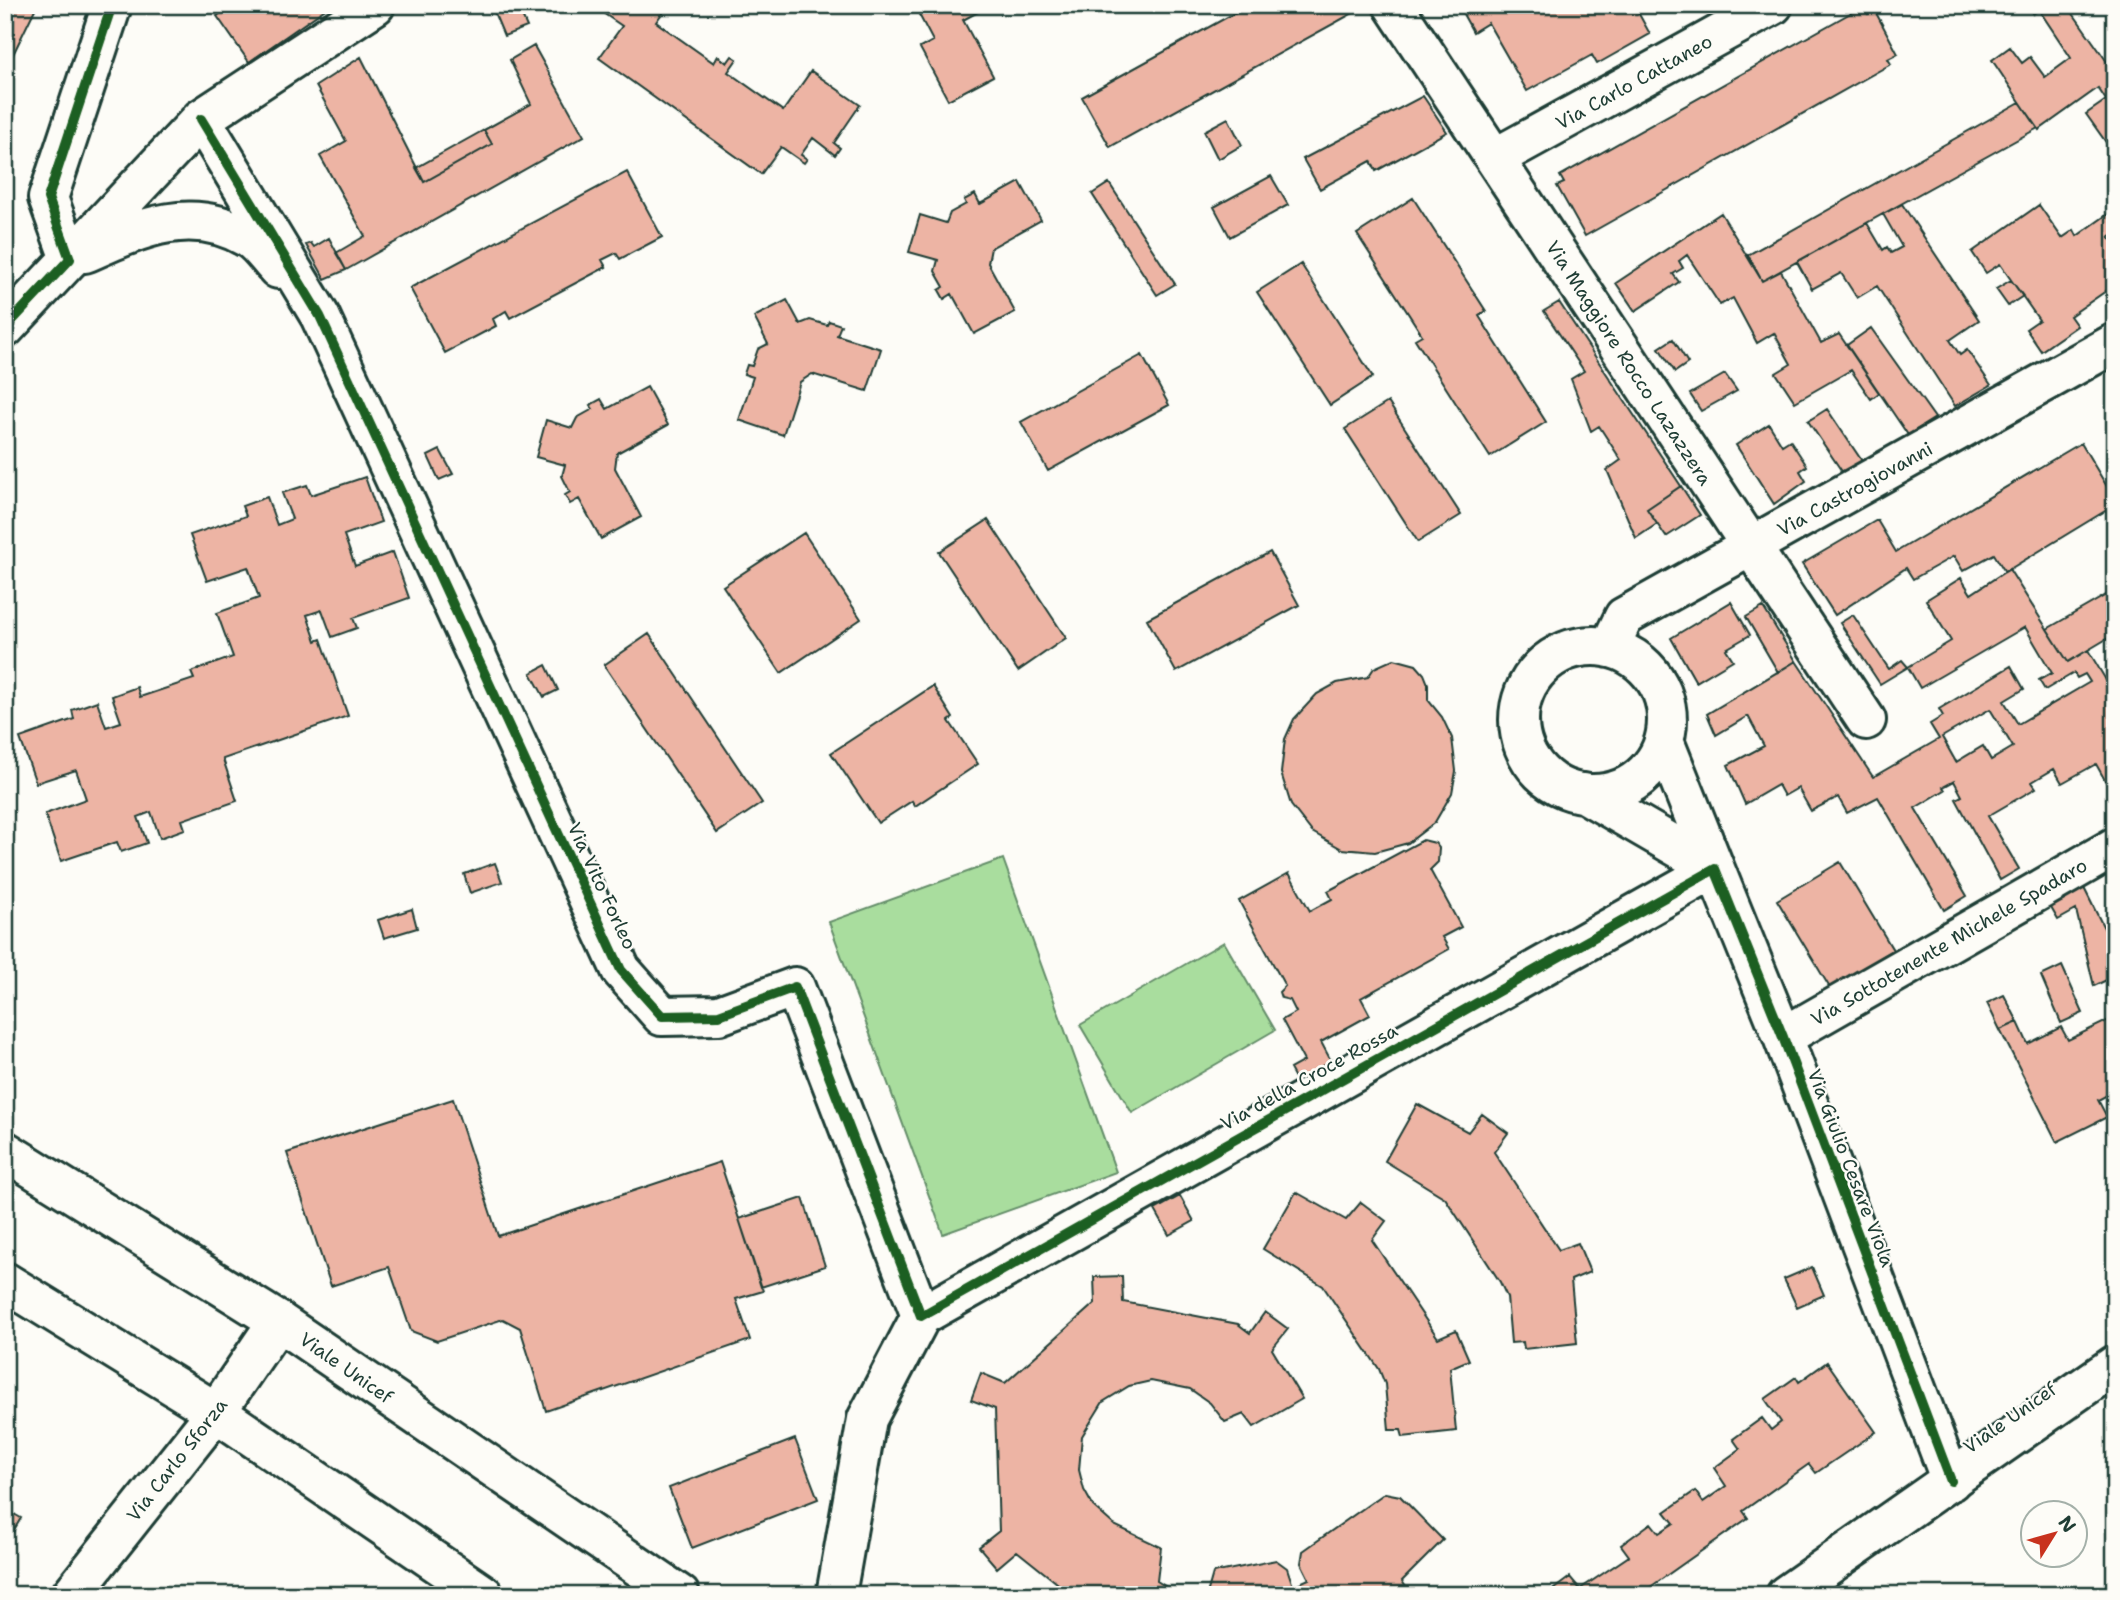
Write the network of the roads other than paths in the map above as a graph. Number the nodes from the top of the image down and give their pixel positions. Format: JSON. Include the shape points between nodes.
{"nodes":[{"id":1,"x":112,"y":5,"type":"edge"},
{"id":2,"x":375,"y":5,"type":"edge"},
{"id":3,"x":1393,"y":5,"type":"edge"},
{"id":4,"x":1773,"y":5,"type":"edge"},
{"id":5,"x":201,"y":119,"type":"junction"},
{"id":6,"x":1494,"y":158,"type":"junction"},
{"id":7,"x":70,"y":259,"type":"junction"},
{"id":8,"x":320,"y":316,"type":"junction"},
{"id":9,"x":5,"y":328,"type":"edge"},
{"id":10,"x":2115,"y":343,"type":"edge"},
{"id":11,"x":1751,"y":547,"type":"junction"},
{"id":12,"x":1609,"y":648,"type":"junction"},
{"id":13,"x":1866,"y":720,"type":"dead end"},
{"id":14,"x":1664,"y":741,"type":"junction"},
{"id":15,"x":1584,"y":793,"type":"junction"},
{"id":16,"x":2115,"y":847,"type":"edge"},
{"id":17,"x":1715,"y":869,"type":"junction"},
{"id":18,"x":1783,"y":1037,"type":"junction"},
{"id":19,"x":5,"y":1151,"type":"edge"},
{"id":20,"x":5,"y":1282,"type":"edge"},
{"id":21,"x":920,"y":1316,"type":"junction"},
{"id":22,"x":278,"y":1321,"type":"junction"},
{"id":23,"x":2115,"y":1365,"type":"edge"},
{"id":24,"x":216,"y":1412,"type":"junction"},
{"id":25,"x":1951,"y":1481,"type":"junction"},
{"id":26,"x":71,"y":1595,"type":"edge"},
{"id":27,"x":484,"y":1595,"type":"edge"},
{"id":28,"x":680,"y":1595,"type":"edge"},
{"id":29,"x":836,"y":1595,"type":"edge"},
{"id":30,"x":1786,"y":1595,"type":"edge"}],
"edges":[{"from":1,"to":7,"type":"street","via":[[48,198]]},
{"from":2,"to":5,"type":"street"},
{"from":3,"to":6,"type":"street","name":"Via Maggiore Rocco Lazazzera"},
{"from":4,"to":6,"type":"street","name":"Via Carlo Cattaneo"},
{"from":5,"to":7,"type":"street"},
{"from":5,"to":8,"type":"street"},
{"from":6,"to":11,"type":"street","name":"Via Maggiore Rocco Lazazzera"},
{"from":7,"to":8,"type":"street","via":[[144,226],[197,219],[249,238]]},
{"from":7,"to":9,"type":"street"},
{"from":8,"to":21,"type":"street","name":"Via Vito Forleo","via":[[621,970],[662,1016],[719,1015],[795,987]]},
{"from":10,"to":11,"type":"street","name":"Via Castrogiovanni"},
{"from":11,"to":12,"type":"street","name":"Via Castrogiovanni","via":[[1624,617]]},
{"from":11,"to":13,"type":"street","name":"Via Maggiore Rocco Lazazzera"},
{"from":12,"to":14,"type":"street","via":[[1632,657],[1650,672],[1667,717]]},
{"from":12,"to":15,"type":"street","via":[[1585,646],[1562,652],[1542,666],[1528,684],[1520,707],[1520,731],[1527,753],[1541,773]]},
{"from":14,"to":15,"type":"street","via":[[1642,776],[1605,793]]},
{"from":14,"to":17,"type":"street","name":"Via Giulio Cesare Viola"},
{"from":15,"to":17,"type":"street"},
{"from":16,"to":18,"type":"street","name":"Via Sottotenente Michele Spadaro"},
{"from":17,"to":18,"type":"street","name":"Via Giulio Cesare Viola"},
{"from":17,"to":21,"type":"street","name":"Via della Croce Rossa"},
{"from":18,"to":25,"type":"street","name":"Via Giulio Cesare Viola"},
{"from":19,"to":22,"type":"street","name":"Viale Unicef"},
{"from":20,"to":24,"type":"street"},
{"from":21,"to":29,"type":"street","via":[[867,1419]]},
{"from":22,"to":24,"type":"street","name":"Via Carlo Sforza"},
{"from":22,"to":28,"type":"street","name":"Viale Unicef"},
{"from":23,"to":25,"type":"street","name":"Viale Unicef"},
{"from":24,"to":26,"type":"street","name":"Via Carlo Sforza"},
{"from":24,"to":27,"type":"street"},
{"from":25,"to":30,"type":"street","name":"Viale Unicef"}]}
